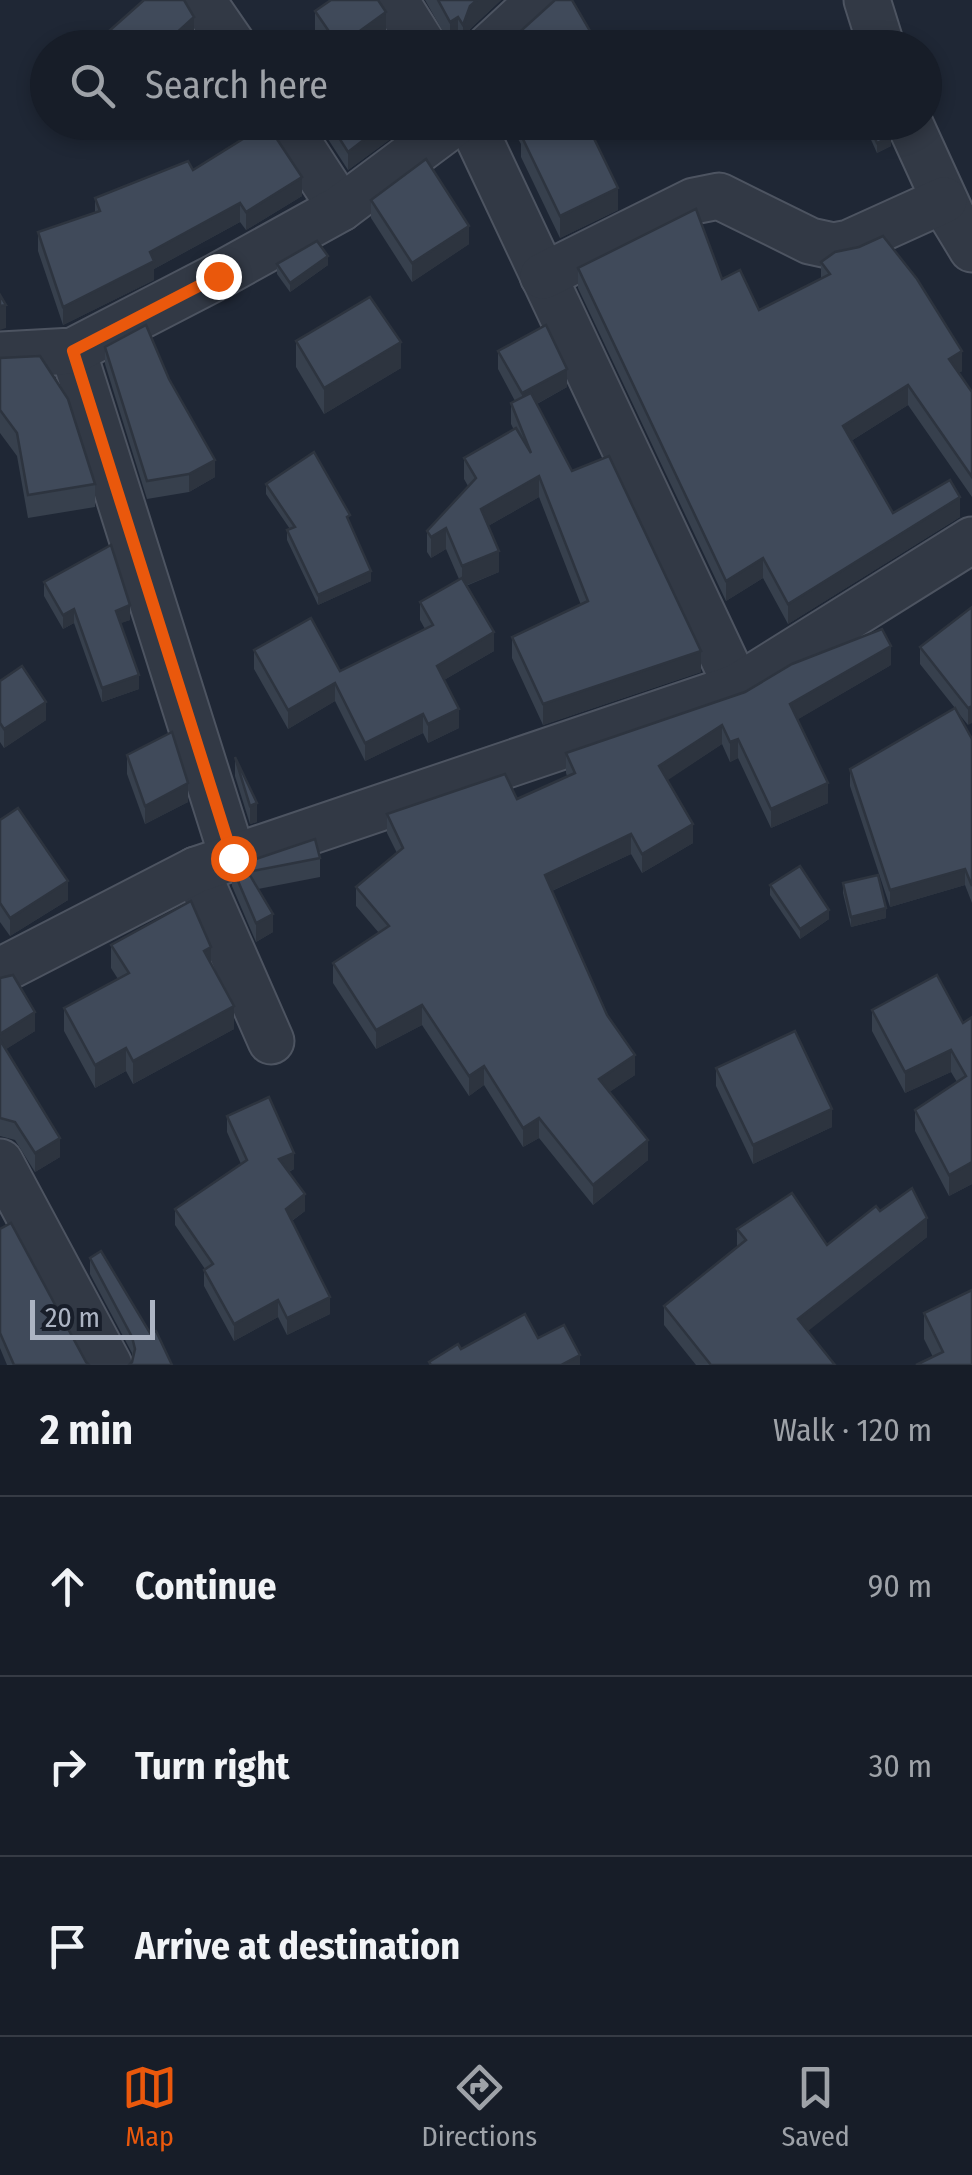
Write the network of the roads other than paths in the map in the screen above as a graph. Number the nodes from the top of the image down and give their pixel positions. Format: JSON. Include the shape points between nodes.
{"nodes":[{"id":1,"x":202,"y":0,"type":"edge"},
{"id":2,"x":394,"y":0,"type":"edge"},
{"id":3,"x":540,"y":0,"type":"edge"},
{"id":4,"x":867,"y":0,"type":"edge"},
{"id":5,"x":223,"y":30,"type":"edge"},
{"id":6,"x":413,"y":30,"type":"edge"},
{"id":7,"x":508,"y":30,"type":"edge"},
{"id":8,"x":876,"y":30,"type":"edge"},
{"id":9,"x":297,"y":140,"type":"edge"},
{"id":10,"x":432,"y":140,"type":"edge"},
{"id":11,"x":479,"y":140,"type":"edge"},
{"id":12,"x":917,"y":140,"type":"edge"},
{"id":13,"x":944,"y":200,"type":"junction"},
{"id":14,"x":341,"y":208,"type":"junction"},
{"id":15,"x":972,"y":250,"type":"edge"},
{"id":16,"x":543,"y":276,"type":"junction"},
{"id":17,"x":73,"y":351,"type":"junction"},
{"id":18,"x":0,"y":355,"type":"edge"},
{"id":19,"x":972,"y":540,"type":"edge"},
{"id":20,"x":737,"y":687,"type":"junction"},
{"id":21,"x":215,"y":864,"type":"junction"},
{"id":22,"x":0,"y":971,"type":"edge"},
{"id":23,"x":271,"y":1040,"type":"dead end"},
{"id":24,"x":0,"y":1162,"type":"edge"},
{"id":25,"x":109,"y":1365,"type":"edge"}],
"edges":[{"from":1,"to":5,"type":"street"},
{"from":2,"to":6,"type":"street"},
{"from":3,"to":7,"type":"street"},
{"from":4,"to":8,"type":"street"},
{"from":9,"to":14,"type":"street"},
{"from":10,"to":14,"type":"street"},
{"from":11,"to":16,"type":"street"},
{"from":12,"to":13,"type":"street"},
{"from":13,"to":15,"type":"street"},
{"from":13,"to":16,"type":"street","via":[[833,246],[719,196],[694,201]]},
{"from":14,"to":17,"type":"street"},
{"from":16,"to":20,"type":"street"},
{"from":17,"to":18,"type":"street"},
{"from":17,"to":21,"type":"street"},
{"from":19,"to":20,"type":"street"},
{"from":20,"to":21,"type":"street"},
{"from":21,"to":22,"type":"street"},
{"from":21,"to":23,"type":"street"},
{"from":24,"to":25,"type":"street"}]}
